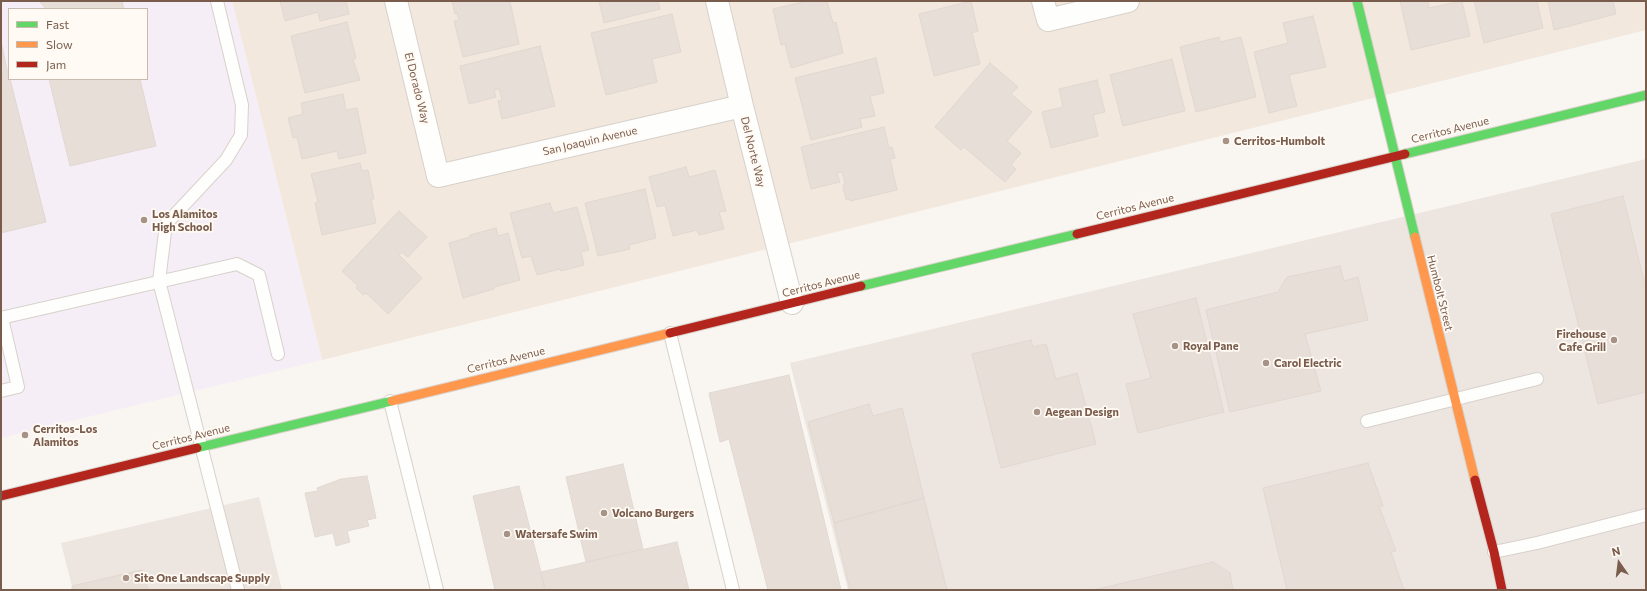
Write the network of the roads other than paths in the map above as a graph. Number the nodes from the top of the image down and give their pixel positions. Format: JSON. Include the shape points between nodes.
{"nodes":[{"id":1,"x":218,"y":1,"type":"edge"},
{"id":2,"x":396,"y":1,"type":"edge"},
{"id":3,"x":717,"y":1,"type":"edge"},
{"id":4,"x":1128,"y":1,"type":"edge"},
{"id":5,"x":1357,"y":1,"type":"edge"},
{"id":6,"x":1046,"y":11,"type":"edge"},
{"id":7,"x":1646,"y":95,"type":"edge"},
{"id":8,"x":742,"y":106,"type":"junction"},
{"id":9,"x":1394,"y":156,"type":"junction"},
{"id":10,"x":438,"y":176,"type":"joint"},
{"id":11,"x":159,"y":281,"type":"junction"},
{"id":12,"x":792,"y":303,"type":"junction"},
{"id":13,"x":2,"y":318,"type":"edge"},
{"id":14,"x":670,"y":333,"type":"junction"},
{"id":15,"x":278,"y":354,"type":"dead end"},
{"id":16,"x":1537,"y":379,"type":"dead end"},
{"id":17,"x":1,"y":391,"type":"edge"},
{"id":18,"x":1454,"y":399,"type":"junction"},
{"id":19,"x":390,"y":401,"type":"junction"},
{"id":20,"x":1368,"y":421,"type":"dead end"},
{"id":21,"x":201,"y":447,"type":"junction"},
{"id":22,"x":1,"y":496,"type":"edge"},
{"id":23,"x":1646,"y":515,"type":"edge"},
{"id":24,"x":1494,"y":552,"type":"junction"},
{"id":25,"x":238,"y":590,"type":"edge"},
{"id":26,"x":437,"y":590,"type":"edge"},
{"id":27,"x":733,"y":590,"type":"edge"},
{"id":28,"x":1502,"y":590,"type":"edge"}],
"edges":[{"from":1,"to":11,"type":"lane","via":[[242,105],[241,135],[226,160],[166,224]]},
{"from":2,"to":10,"type":"street","name":"El Dorado Way"},
{"from":3,"to":8,"type":"street","name":"Del Norte Way"},
{"from":4,"to":6,"type":"street"},
{"from":5,"to":9,"type":"main road","name":"Humbolt Street"},
{"from":7,"to":9,"type":"main road","name":"Cerritos Avenue"},
{"from":8,"to":10,"type":"street","name":"San Joaquin Avenue"},
{"from":8,"to":12,"type":"street","name":"Del Norte Way"},
{"from":9,"to":12,"type":"main road","name":"Cerritos Avenue"},
{"from":9,"to":18,"type":"main road","name":"Humbolt Street"},
{"from":11,"to":13,"type":"lane"},
{"from":11,"to":15,"type":"lane","via":[[237,264],[259,275]]},
{"from":11,"to":21,"type":"lane"},
{"from":12,"to":14,"type":"main road","name":"Cerritos Avenue"},
{"from":13,"to":17,"type":"lane","via":[[18,387]]},
{"from":14,"to":19,"type":"main road","name":"Cerritos Avenue"},
{"from":14,"to":27,"type":"lane"},
{"from":16,"to":18,"type":"lane"},
{"from":18,"to":20,"type":"lane"},
{"from":18,"to":24,"type":"main road","name":"Humbolt Street"},
{"from":19,"to":21,"type":"main road","name":"Cerritos Avenue"},
{"from":19,"to":26,"type":"lane"},
{"from":21,"to":22,"type":"main road","name":"Cerritos Avenue"},
{"from":21,"to":25,"type":"lane"},
{"from":23,"to":24,"type":"lane","via":[[1537,544]]},
{"from":24,"to":28,"type":"main road","name":"Humbolt Street"}]}
